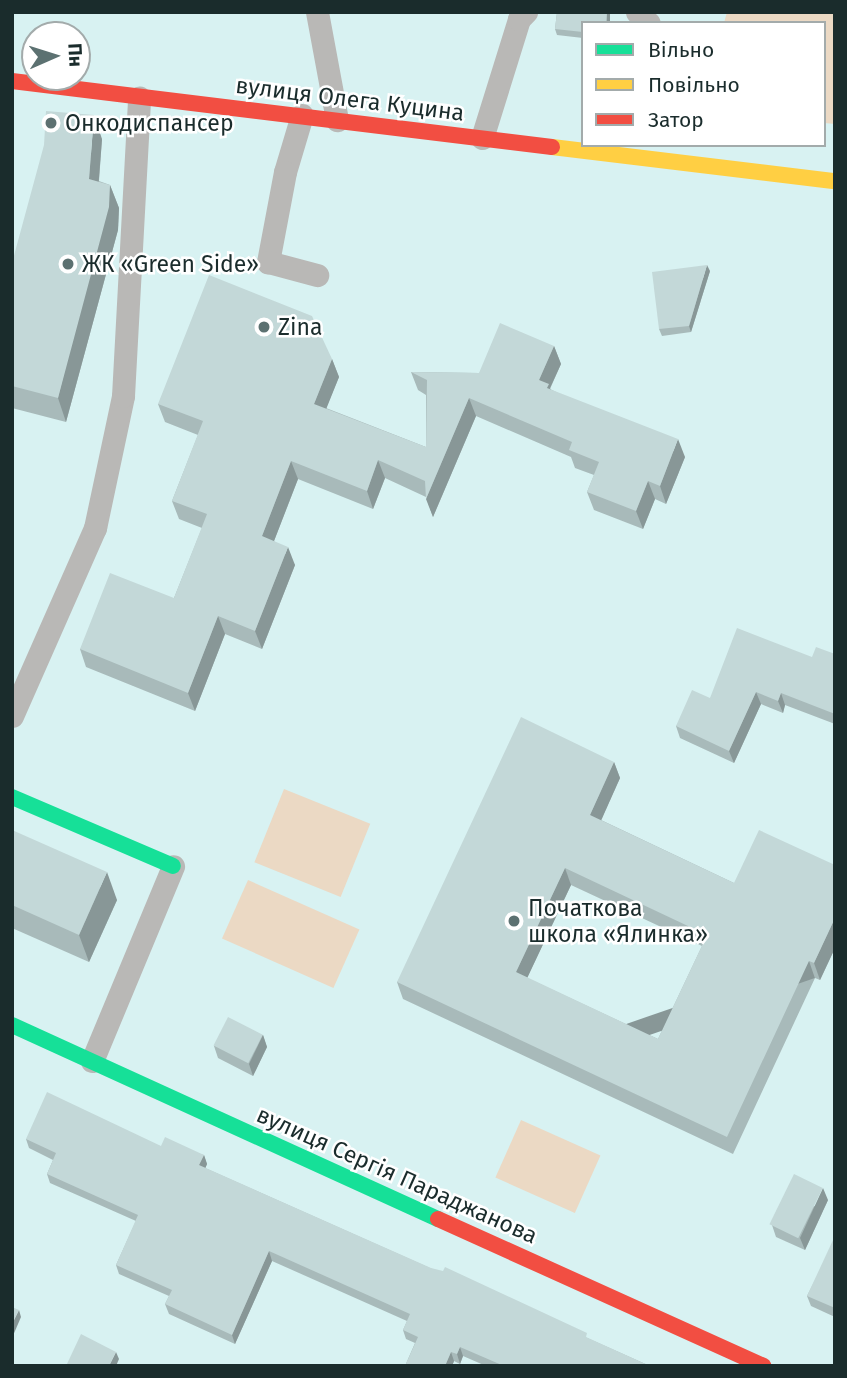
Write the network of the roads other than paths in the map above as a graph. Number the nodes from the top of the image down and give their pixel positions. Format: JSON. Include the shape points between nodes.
{"nodes":[{"id":1,"x":317,"y":12,"type":"edge"},
{"id":2,"x":526,"y":12,"type":"edge"},
{"id":3,"x":12,"y":81,"type":"edge"},
{"id":4,"x":139,"y":97,"type":"junction"},
{"id":5,"x":302,"y":115,"type":"junction"},
{"id":6,"x":337,"y":120,"type":"junction"},
{"id":7,"x":482,"y":138,"type":"junction"},
{"id":8,"x":581,"y":146,"type":"edge"},
{"id":9,"x":593,"y":147,"type":"edge"},
{"id":10,"x":680,"y":154,"type":"edge"},
{"id":11,"x":835,"y":181,"type":"edge"},
{"id":12,"x":317,"y":275,"type":"dead end"},
{"id":13,"x":12,"y":716,"type":"edge"},
{"id":14,"x":12,"y":797,"type":"edge"},
{"id":15,"x":173,"y":866,"type":"joint"},
{"id":16,"x":12,"y":1025,"type":"edge"},
{"id":17,"x":92,"y":1061,"type":"junction"},
{"id":18,"x":763,"y":1366,"type":"edge"}],
"edges":[{"from":1,"to":6,"type":"lane"},
{"from":2,"to":7,"type":"lane","via":[[519,19]]},
{"from":3,"to":4,"type":"street","name":"вулиця Олега Куцина"},
{"from":4,"to":5,"type":"street","name":"вулиця Олега Куцина"},
{"from":4,"to":13,"type":"lane","via":[[123,396],[94,528]]},
{"from":5,"to":6,"type":"street","name":"вулиця Олега Куцина"},
{"from":5,"to":12,"type":"lane","via":[[285,172],[268,262]]},
{"from":6,"to":7,"type":"street","name":"вулиця Олега Куцина"},
{"from":7,"to":8,"type":"street","name":"вулиця Олега Куцина"},
{"from":9,"to":10,"type":"street","name":"вулиця Олега Куцина"},
{"from":10,"to":11,"type":"street","name":"вулиця Олега Куцина"},
{"from":14,"to":15,"type":"street"},
{"from":15,"to":17,"type":"lane"},
{"from":16,"to":17,"type":"street","name":"вулиця Сергія Параджанова"},
{"from":17,"to":18,"type":"street","name":"вулиця Сергія Параджанова"}]}
